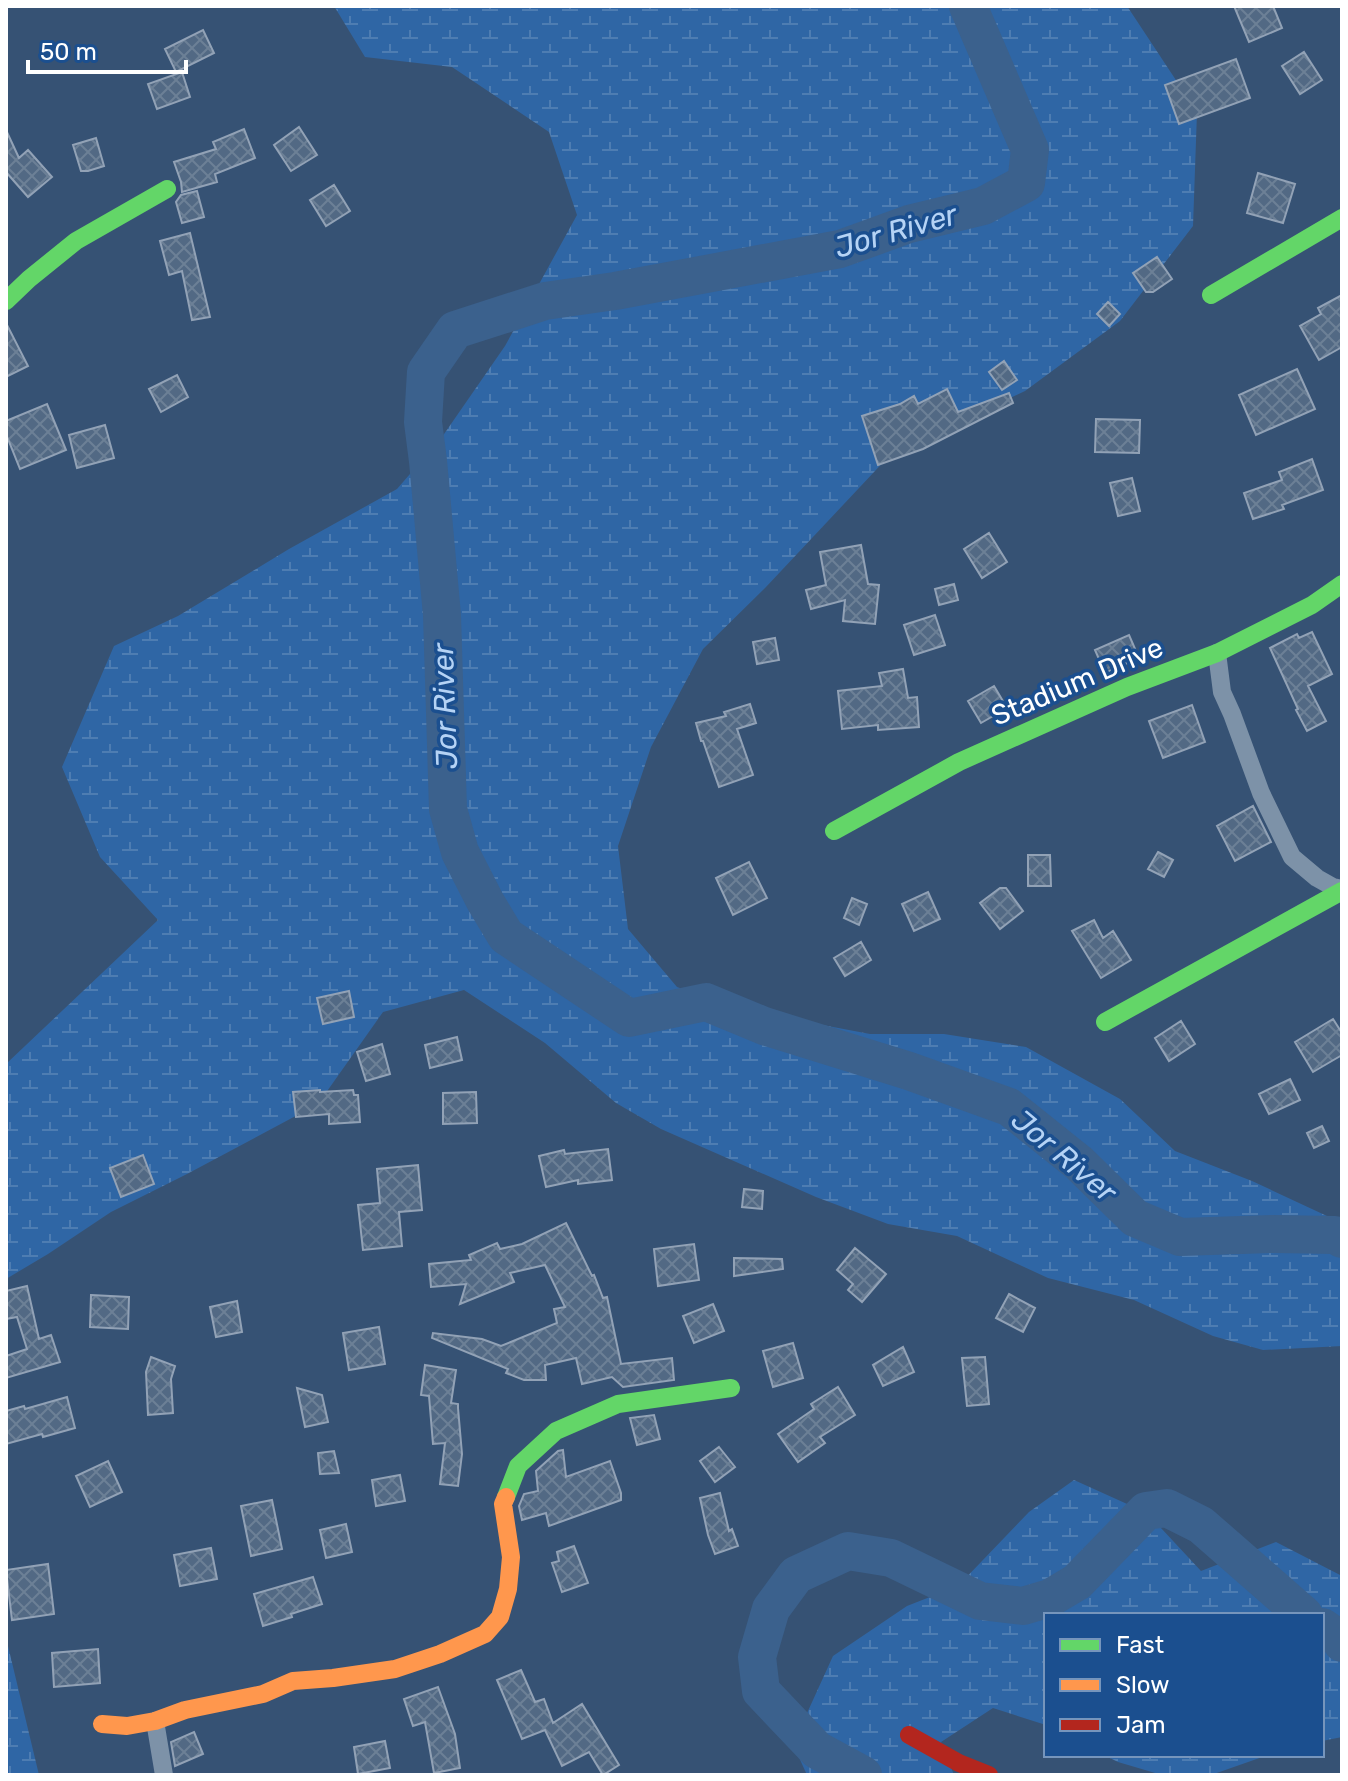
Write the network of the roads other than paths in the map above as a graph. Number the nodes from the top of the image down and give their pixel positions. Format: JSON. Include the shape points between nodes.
{"nodes":[{"id":1,"x":167,"y":189,"type":"dead end"},
{"id":2,"x":1342,"y":218,"type":"edge"},
{"id":3,"x":1211,"y":295,"type":"dead end"},
{"id":4,"x":6,"y":301,"type":"edge"},
{"id":5,"x":1342,"y":584,"type":"edge"},
{"id":6,"x":1217,"y":653,"type":"junction"},
{"id":7,"x":834,"y":831,"type":"dead end"},
{"id":8,"x":1342,"y":890,"type":"edge"},
{"id":9,"x":1105,"y":1022,"type":"dead end"},
{"id":10,"x":731,"y":1388,"type":"dead end"},
{"id":11,"x":155,"y":1721,"type":"junction"},
{"id":12,"x":102,"y":1724,"type":"dead end"},
{"id":13,"x":909,"y":1735,"type":"dead end"},
{"id":14,"x":164,"y":1775,"type":"edge"},
{"id":15,"x":989,"y":1775,"type":"edge"}],
"edges":[{"from":1,"to":4,"type":"street","via":[[76,241]]},
{"from":2,"to":3,"type":"street"},
{"from":5,"to":6,"type":"street","name":"Stadium Drive"},
{"from":6,"to":7,"type":"street","name":"Stadium Drive","via":[[959,762]]},
{"from":6,"to":8,"type":"street","via":[[1222,692],[1292,857]]},
{"from":8,"to":9,"type":"street"},
{"from":10,"to":11,"type":"street","via":[[618,1404],[556,1431],[518,1466],[503,1504],[511,1557],[508,1589],[500,1617],[485,1634],[395,1669],[293,1681],[263,1694]]},
{"from":11,"to":12,"type":"street"},
{"from":11,"to":14,"type":"street"},
{"from":13,"to":15,"type":"street"}]}
